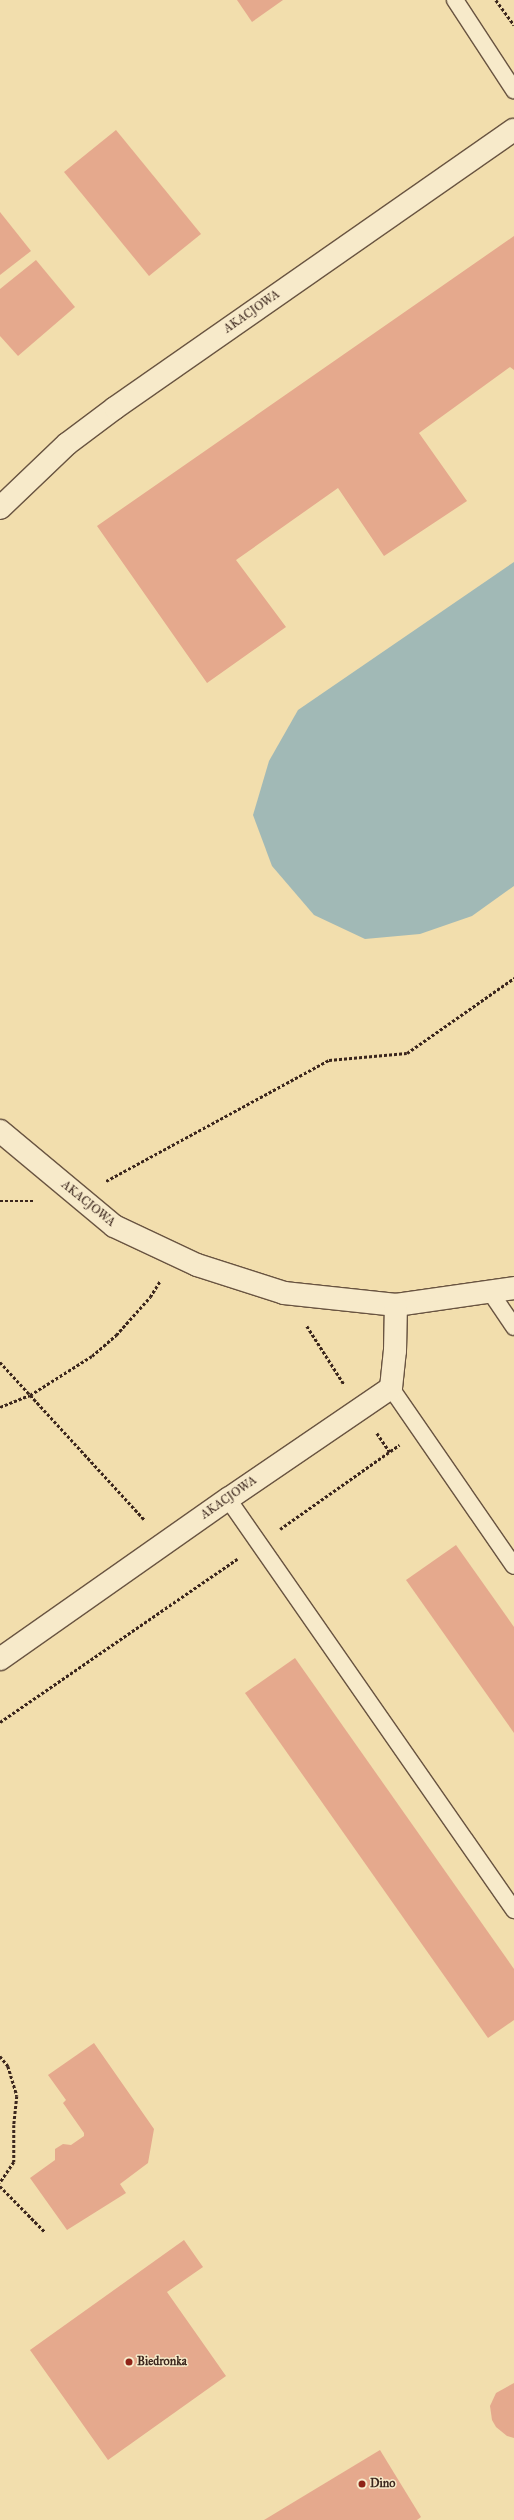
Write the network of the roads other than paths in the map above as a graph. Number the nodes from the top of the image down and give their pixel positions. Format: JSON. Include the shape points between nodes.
{"nodes":[{"id":1,"x":455,"y":0,"type":"edge"},
{"id":2,"x":514,"y":90,"type":"edge"},
{"id":3,"x":514,"y":130,"type":"edge"},
{"id":4,"x":0,"y":508,"type":"edge"},
{"id":5,"x":0,"y":1131,"type":"edge"},
{"id":6,"x":514,"y":1288,"type":"edge"},
{"id":7,"x":491,"y":1293,"type":"junction"},
{"id":8,"x":396,"y":1305,"type":"junction"},
{"id":9,"x":514,"y":1327,"type":"edge"},
{"id":10,"x":391,"y":1388,"type":"junction"},
{"id":11,"x":228,"y":1499,"type":"junction"},
{"id":12,"x":514,"y":1566,"type":"edge"},
{"id":13,"x":0,"y":1660,"type":"edge"},
{"id":14,"x":514,"y":1910,"type":"edge"}],
"edges":[{"from":1,"to":2,"type":"lane"},
{"from":3,"to":4,"type":"street","name":"AKACJOWA","via":[[115,408],[67,444]]},
{"from":5,"to":8,"type":"street","name":"AKACJOWA","via":[[114,1226],[197,1265],[284,1293]]},
{"from":6,"to":7,"type":"street","name":"AKACJOWA"},
{"from":7,"to":8,"type":"street","name":"AKACJOWA"},
{"from":7,"to":9,"type":"lane"},
{"from":8,"to":10,"type":"street"},
{"from":10,"to":11,"type":"street","name":"AKACJOWA"},
{"from":10,"to":12,"type":"lane"},
{"from":11,"to":13,"type":"street","name":"AKACJOWA"},
{"from":11,"to":14,"type":"lane"}]}
